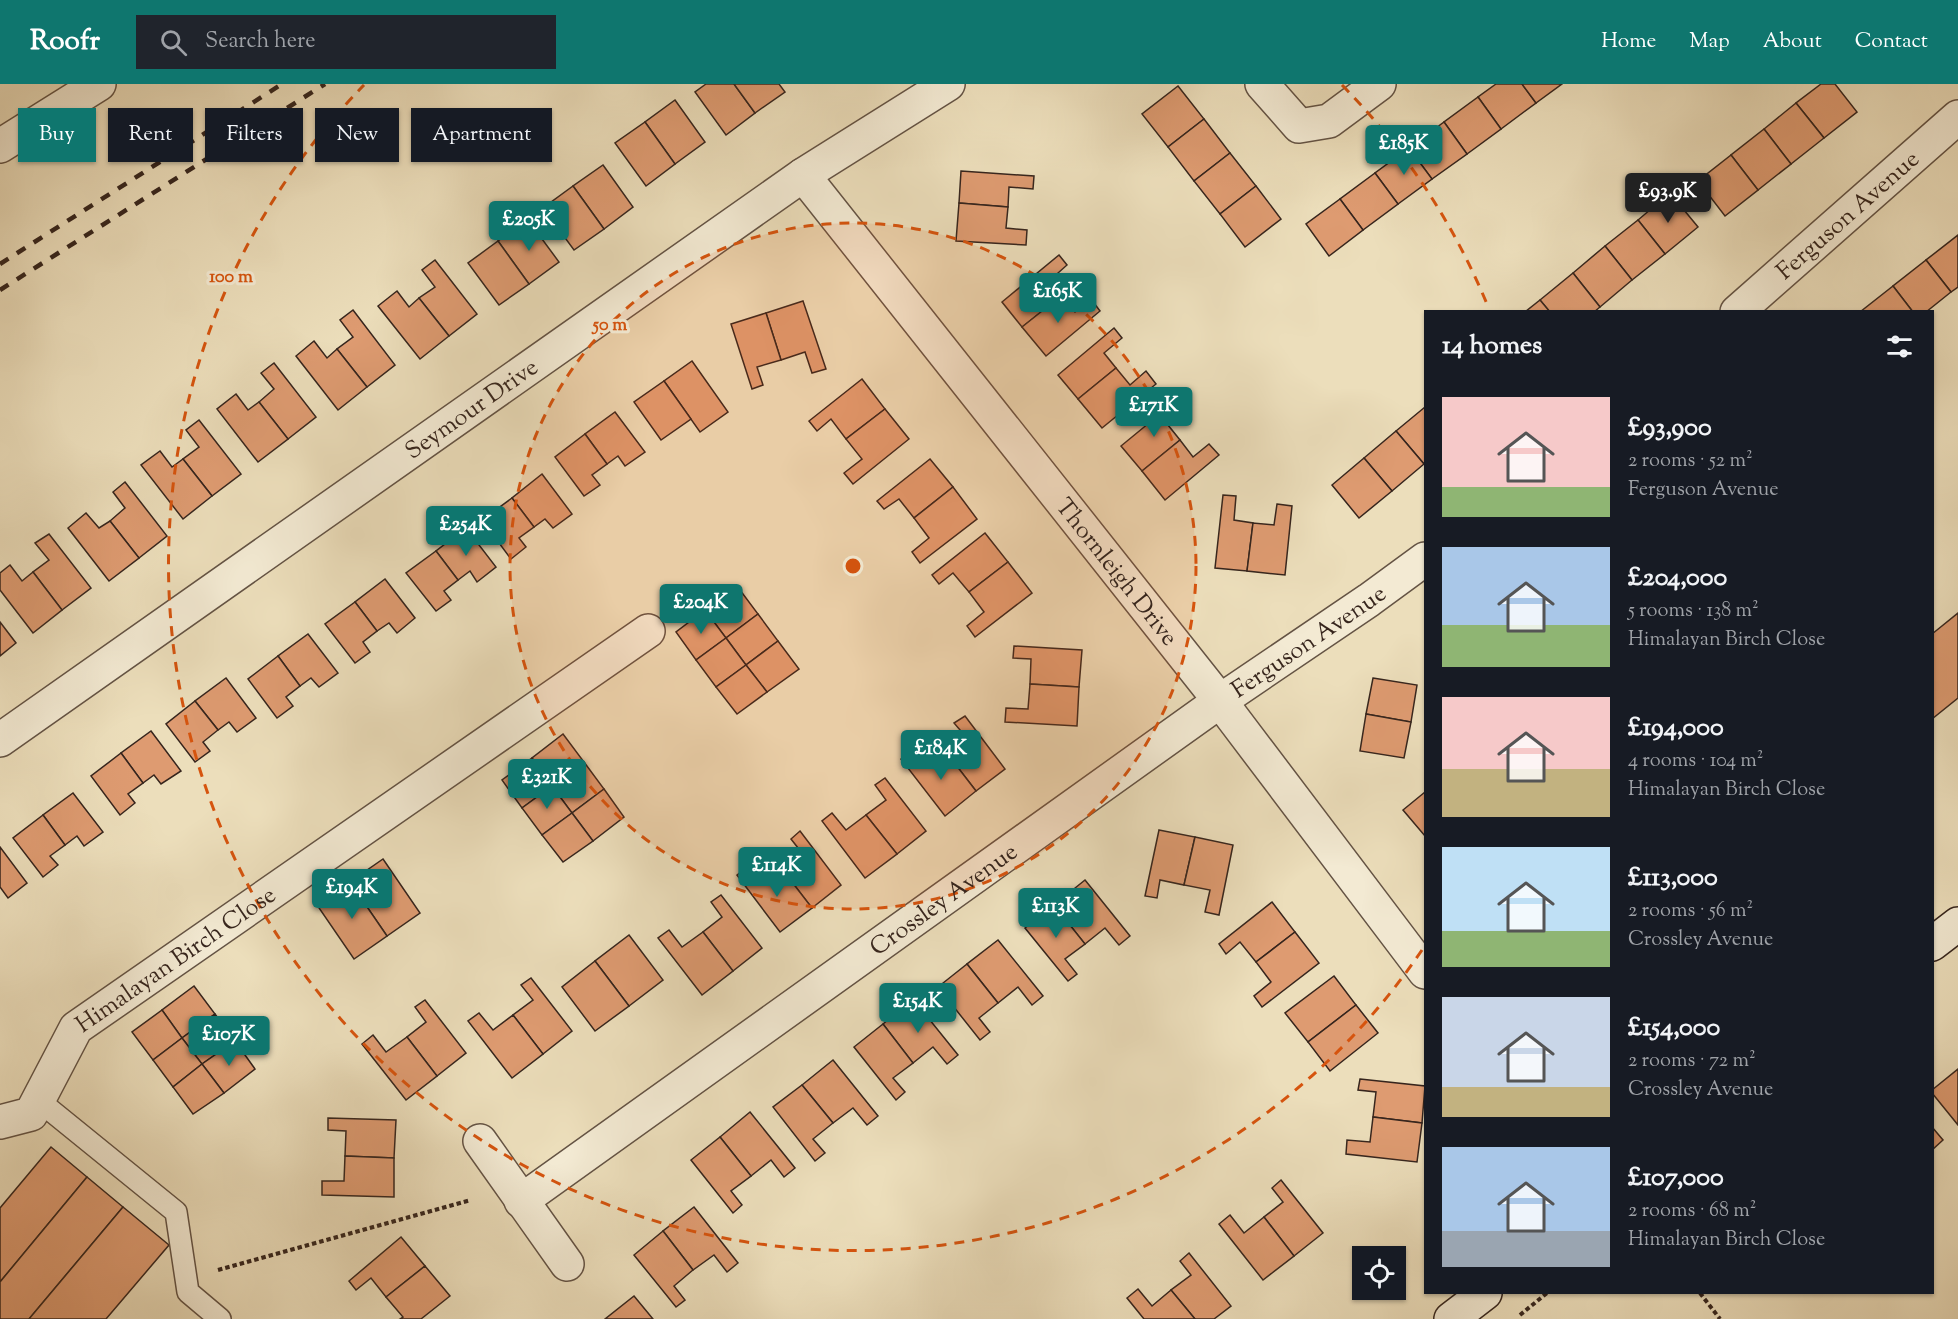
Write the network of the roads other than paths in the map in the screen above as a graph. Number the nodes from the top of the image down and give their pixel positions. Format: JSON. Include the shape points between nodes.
{"nodes":[{"id":1,"x":99,"y":84,"type":"edge"},
{"id":2,"x":948,"y":84,"type":"edge"},
{"id":3,"x":1262,"y":84,"type":"edge"},
{"id":4,"x":1379,"y":84,"type":"edge"},
{"id":5,"x":1958,"y":117,"type":"edge"},
{"id":6,"x":0,"y":146,"type":"edge"},
{"id":7,"x":803,"y":175,"type":"junction"},
{"id":8,"x":1739,"y":310,"type":"edge"},
{"id":9,"x":1424,"y":560,"type":"edge"},
{"id":10,"x":648,"y":631,"type":"dead end"},
{"id":11,"x":1220,"y":701,"type":"junction"},
{"id":12,"x":0,"y":740,"type":"edge"},
{"id":13,"x":1958,"y":924,"type":"edge"},
{"id":14,"x":1934,"y":942,"type":"edge"},
{"id":15,"x":1424,"y":971,"type":"edge"},
{"id":16,"x":38,"y":1100,"type":"junction"},
{"id":17,"x":0,"y":1122,"type":"edge"},
{"id":18,"x":480,"y":1141,"type":"dead end"},
{"id":19,"x":517,"y":1195,"type":"junction"},
{"id":20,"x":567,"y":1264,"type":"dead end"},
{"id":21,"x":1484,"y":1294,"type":"edge"},
{"id":22,"x":220,"y":1319,"type":"edge"},
{"id":23,"x":1451,"y":1319,"type":"edge"}],
"edges":[{"from":1,"to":6,"type":"street"},
{"from":2,"to":7,"type":"street","name":"Seymour Drive"},
{"from":3,"to":4,"type":"street","via":[[1299,126],[1329,121]]},
{"from":5,"to":8,"type":"street","name":"Ferguson Avenue"},
{"from":7,"to":11,"type":"street","name":"Thornleigh Drive"},
{"from":7,"to":12,"type":"street","name":"Seymour Drive"},
{"from":9,"to":11,"type":"street","name":"Ferguson Avenue"},
{"from":10,"to":16,"type":"street","name":"Himalayan Birch Close","via":[[76,1028]]},
{"from":11,"to":15,"type":"street","name":"Thornleigh Drive"},
{"from":11,"to":19,"type":"street","name":"Crossley Avenue"},
{"from":13,"to":14,"type":"street"},
{"from":16,"to":17,"type":"street","name":"Himalayan Birch Close","via":[[31,1114]]},
{"from":16,"to":22,"type":"lane","via":[[176,1212],[188,1292]]},
{"from":18,"to":19,"type":"street"},
{"from":19,"to":20,"type":"street"},
{"from":21,"to":23,"type":"street"}]}
